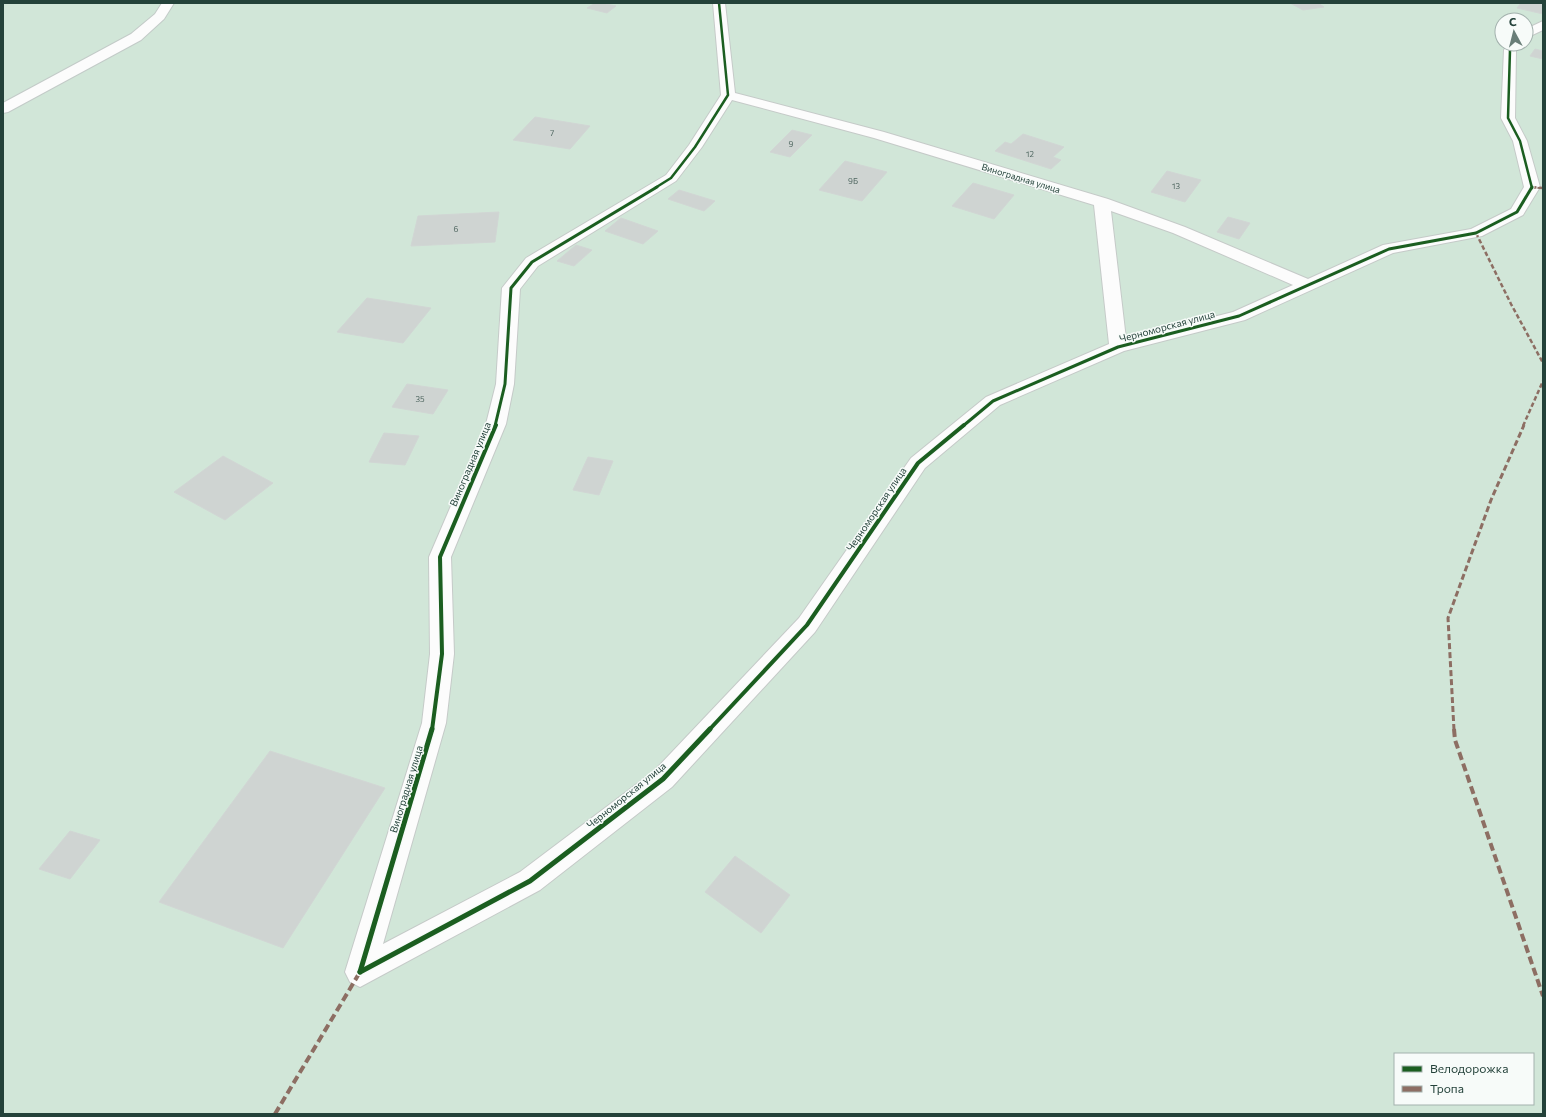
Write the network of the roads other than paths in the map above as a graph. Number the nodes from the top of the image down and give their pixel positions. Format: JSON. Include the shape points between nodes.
{"nodes":[{"id":1,"x":168,"y":3,"type":"edge"},
{"id":2,"x":719,"y":3,"type":"edge"},
{"id":3,"x":1543,"y":25,"type":"edge"},
{"id":4,"x":1534,"y":30,"type":"edge"},
{"id":5,"x":1510,"y":52,"type":"edge"},
{"id":6,"x":728,"y":95,"type":"junction"},
{"id":7,"x":3,"y":110,"type":"edge"},
{"id":8,"x":1102,"y":202,"type":"junction"},
{"id":9,"x":1307,"y":285,"type":"junction"},
{"id":10,"x":1118,"y":347,"type":"junction"},
{"id":11,"x":360,"y":972,"type":"joint"}],
"edges":[{"from":1,"to":7,"type":"street","via":[[160,16],[136,37]]},
{"from":2,"to":6,"type":"street"},
{"from":3,"to":4,"type":"street"},
{"from":5,"to":9,"type":"street","name":"Черноморская улица","via":[[1508,118],[1520,141],[1532,187],[1517,212],[1476,233],[1389,249]]},
{"from":6,"to":8,"type":"street","name":"Виноградная улица","via":[[879,135]]},
{"from":6,"to":11,"type":"street","name":"Виноградная улица","via":[[695,147],[671,178],[532,262],[511,288],[505,384],[496,424],[440,558],[442,654],[434,723]]},
{"from":8,"to":9,"type":"street","name":"Виноградная улица","via":[[1179,230]]},
{"from":8,"to":10,"type":"street"},
{"from":9,"to":10,"type":"street","name":"Черноморская улица","via":[[1239,316]]},
{"from":10,"to":11,"type":"street","name":"Черноморская улица","via":[[993,402],[918,463],[807,625],[663,779],[530,881]]}]}
